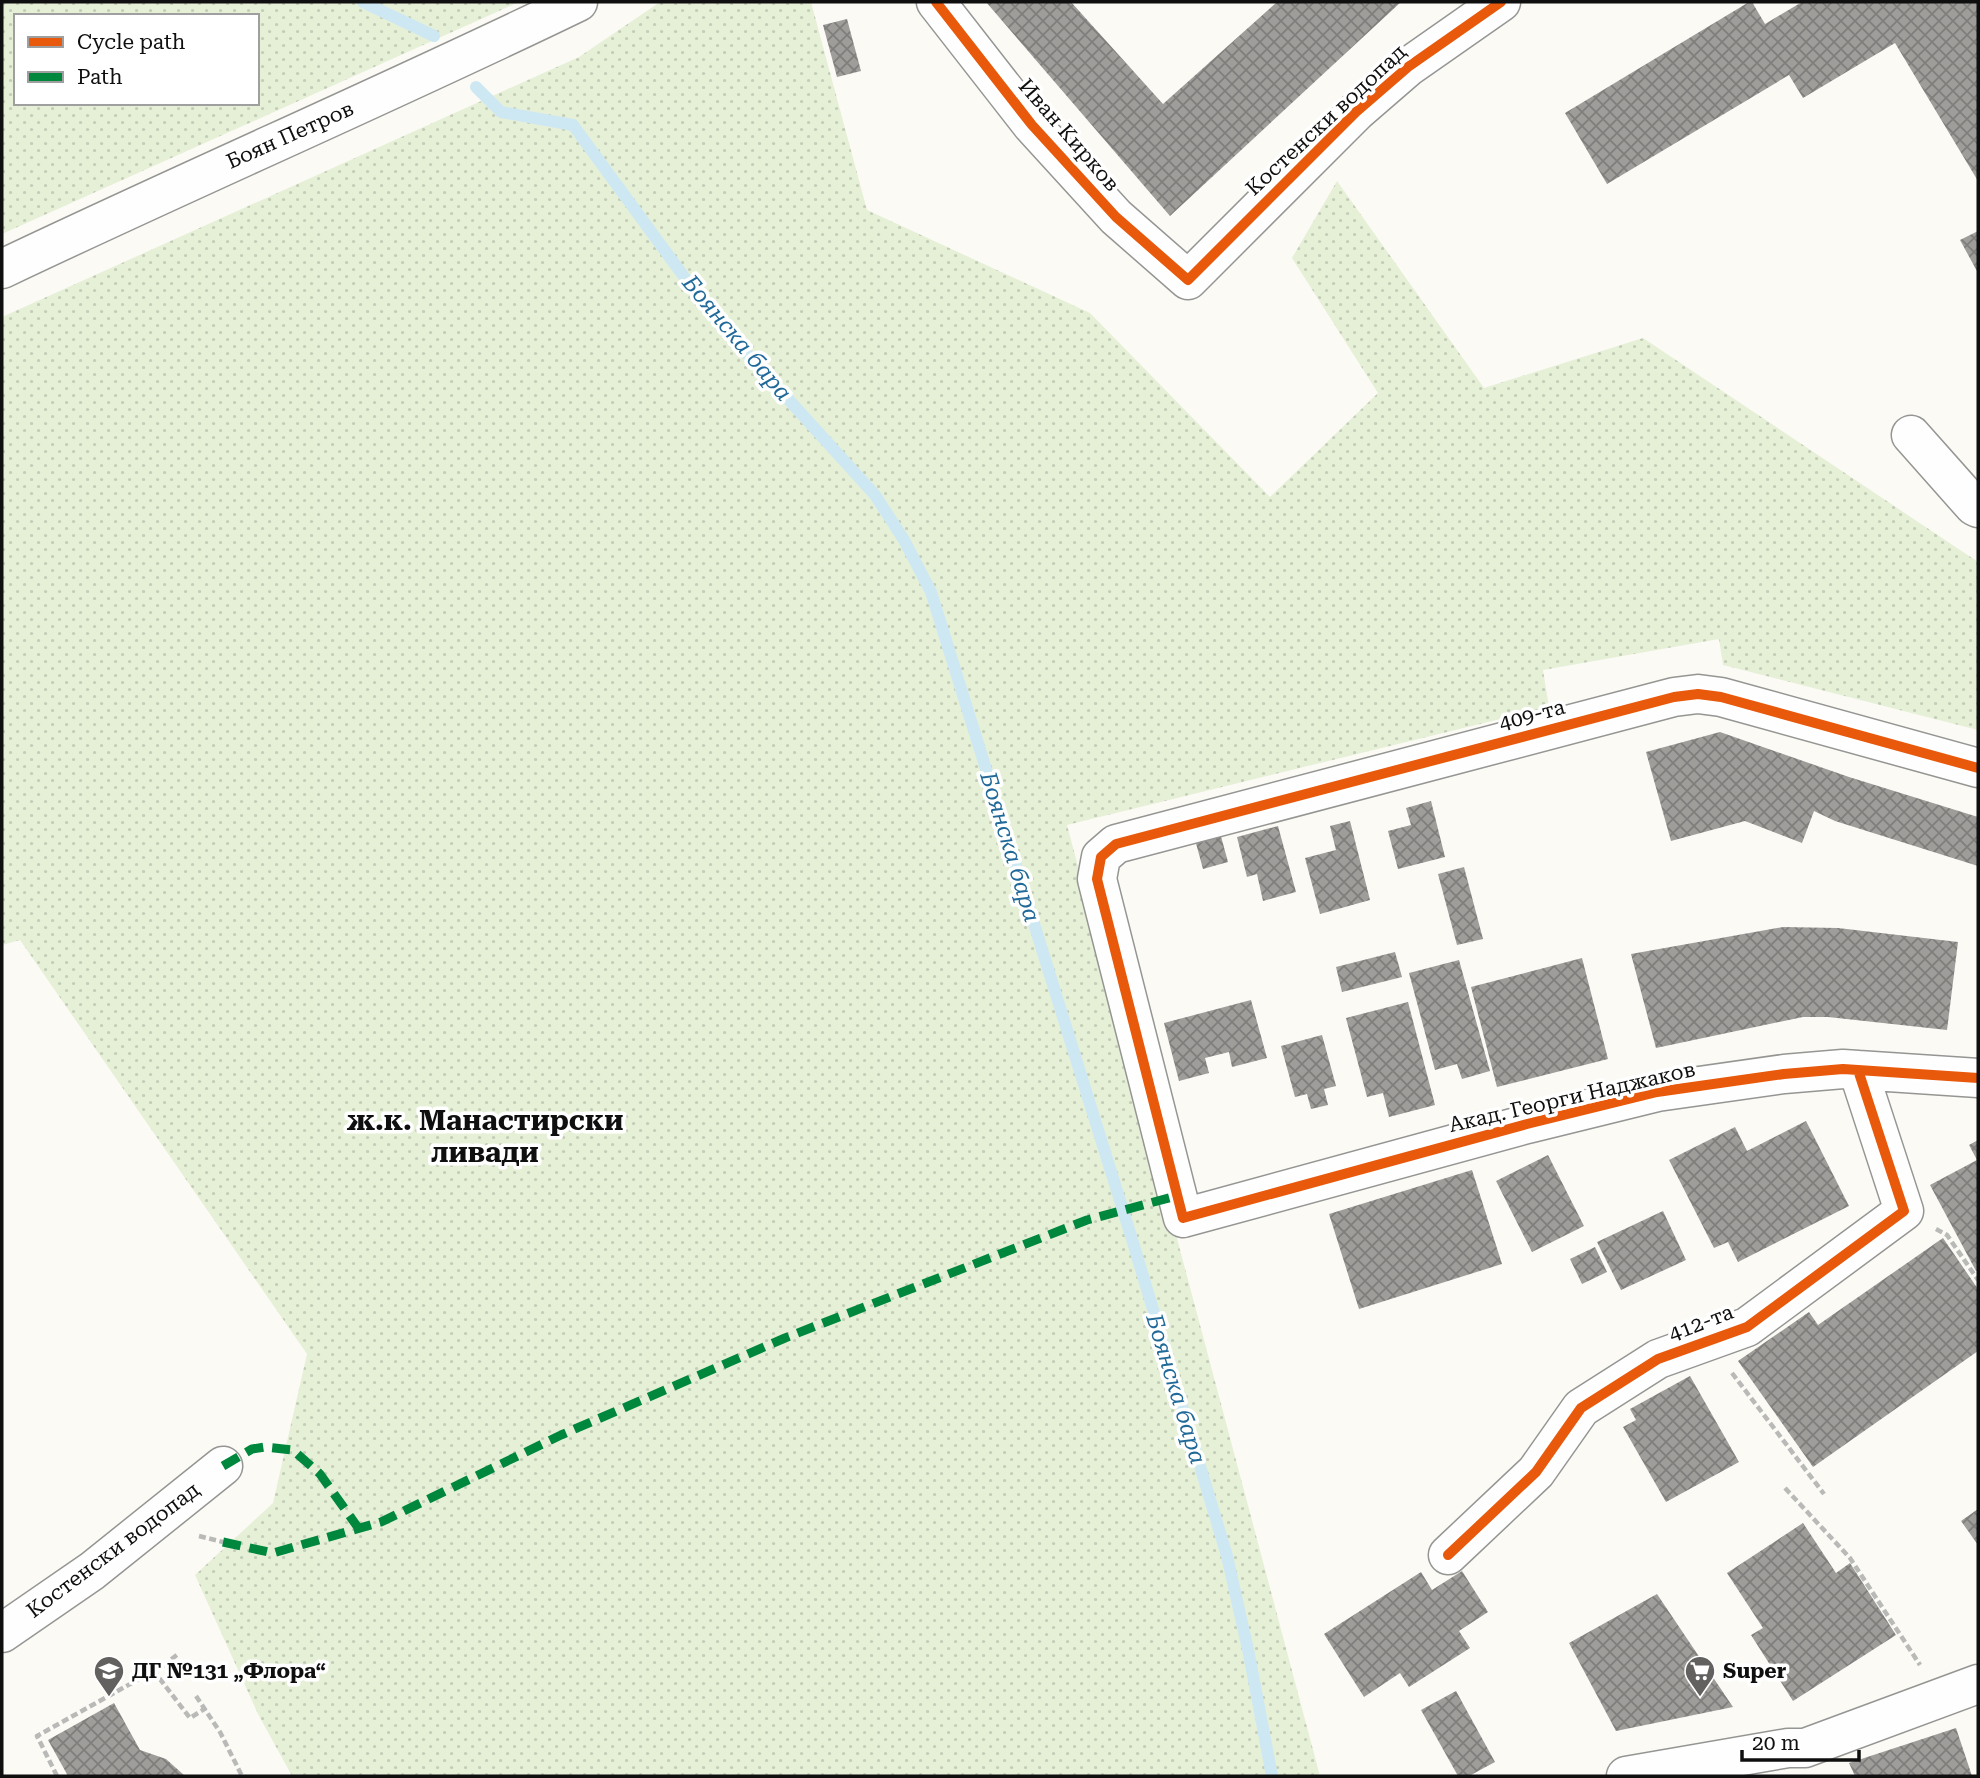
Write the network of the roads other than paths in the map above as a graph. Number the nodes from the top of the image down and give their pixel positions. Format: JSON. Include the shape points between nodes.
{"nodes":[{"id":1,"x":578,"y":2,"type":"edge"},
{"id":2,"x":936,"y":2,"type":"edge"},
{"id":3,"x":1501,"y":2,"type":"edge"},
{"id":4,"x":2,"y":269,"type":"edge"},
{"id":5,"x":1188,"y":280,"type":"joint"},
{"id":6,"x":1911,"y":435,"type":"dead end"},
{"id":7,"x":1978,"y":508,"type":"edge"},
{"id":8,"x":1978,"y":768,"type":"edge"},
{"id":9,"x":1858,"y":1070,"type":"junction"},
{"id":10,"x":1978,"y":1078,"type":"edge"},
{"id":11,"x":1183,"y":1218,"type":"joint"},
{"id":12,"x":223,"y":1466,"type":"dead end"},
{"id":13,"x":1448,"y":1555,"type":"dead end"},
{"id":14,"x":2,"y":1633,"type":"edge"},
{"id":15,"x":1978,"y":1684,"type":"edge"},
{"id":16,"x":1631,"y":1776,"type":"edge"}],
"edges":[{"from":1,"to":4,"type":"street","name":"Боян Петров"},
{"from":2,"to":5,"type":"street","name":"Иван Кирков","via":[[1032,125],[1116,217]]},
{"from":3,"to":5,"type":"street","name":"Костенски водопад","via":[[1408,67],[1356,112]]},
{"from":6,"to":7,"type":"street"},
{"from":8,"to":11,"type":"street","name":"409-та","via":[[1698,694],[1116,844],[1101,857],[1097,879]]},
{"from":9,"to":10,"type":"street","name":"Акад. Георги Наджаков"},
{"from":9,"to":11,"type":"street","name":"Акад. Георги Наджаков","via":[[1784,1074],[1657,1092]]},
{"from":9,"to":13,"type":"street","name":"412-та","via":[[1904,1211],[1747,1327],[1658,1359],[1581,1408],[1536,1472]]},
{"from":12,"to":14,"type":"street","name":"Костенски водопад","via":[[92,1571]]},
{"from":15,"to":16,"type":"street","via":[[1805,1748]]}]}
